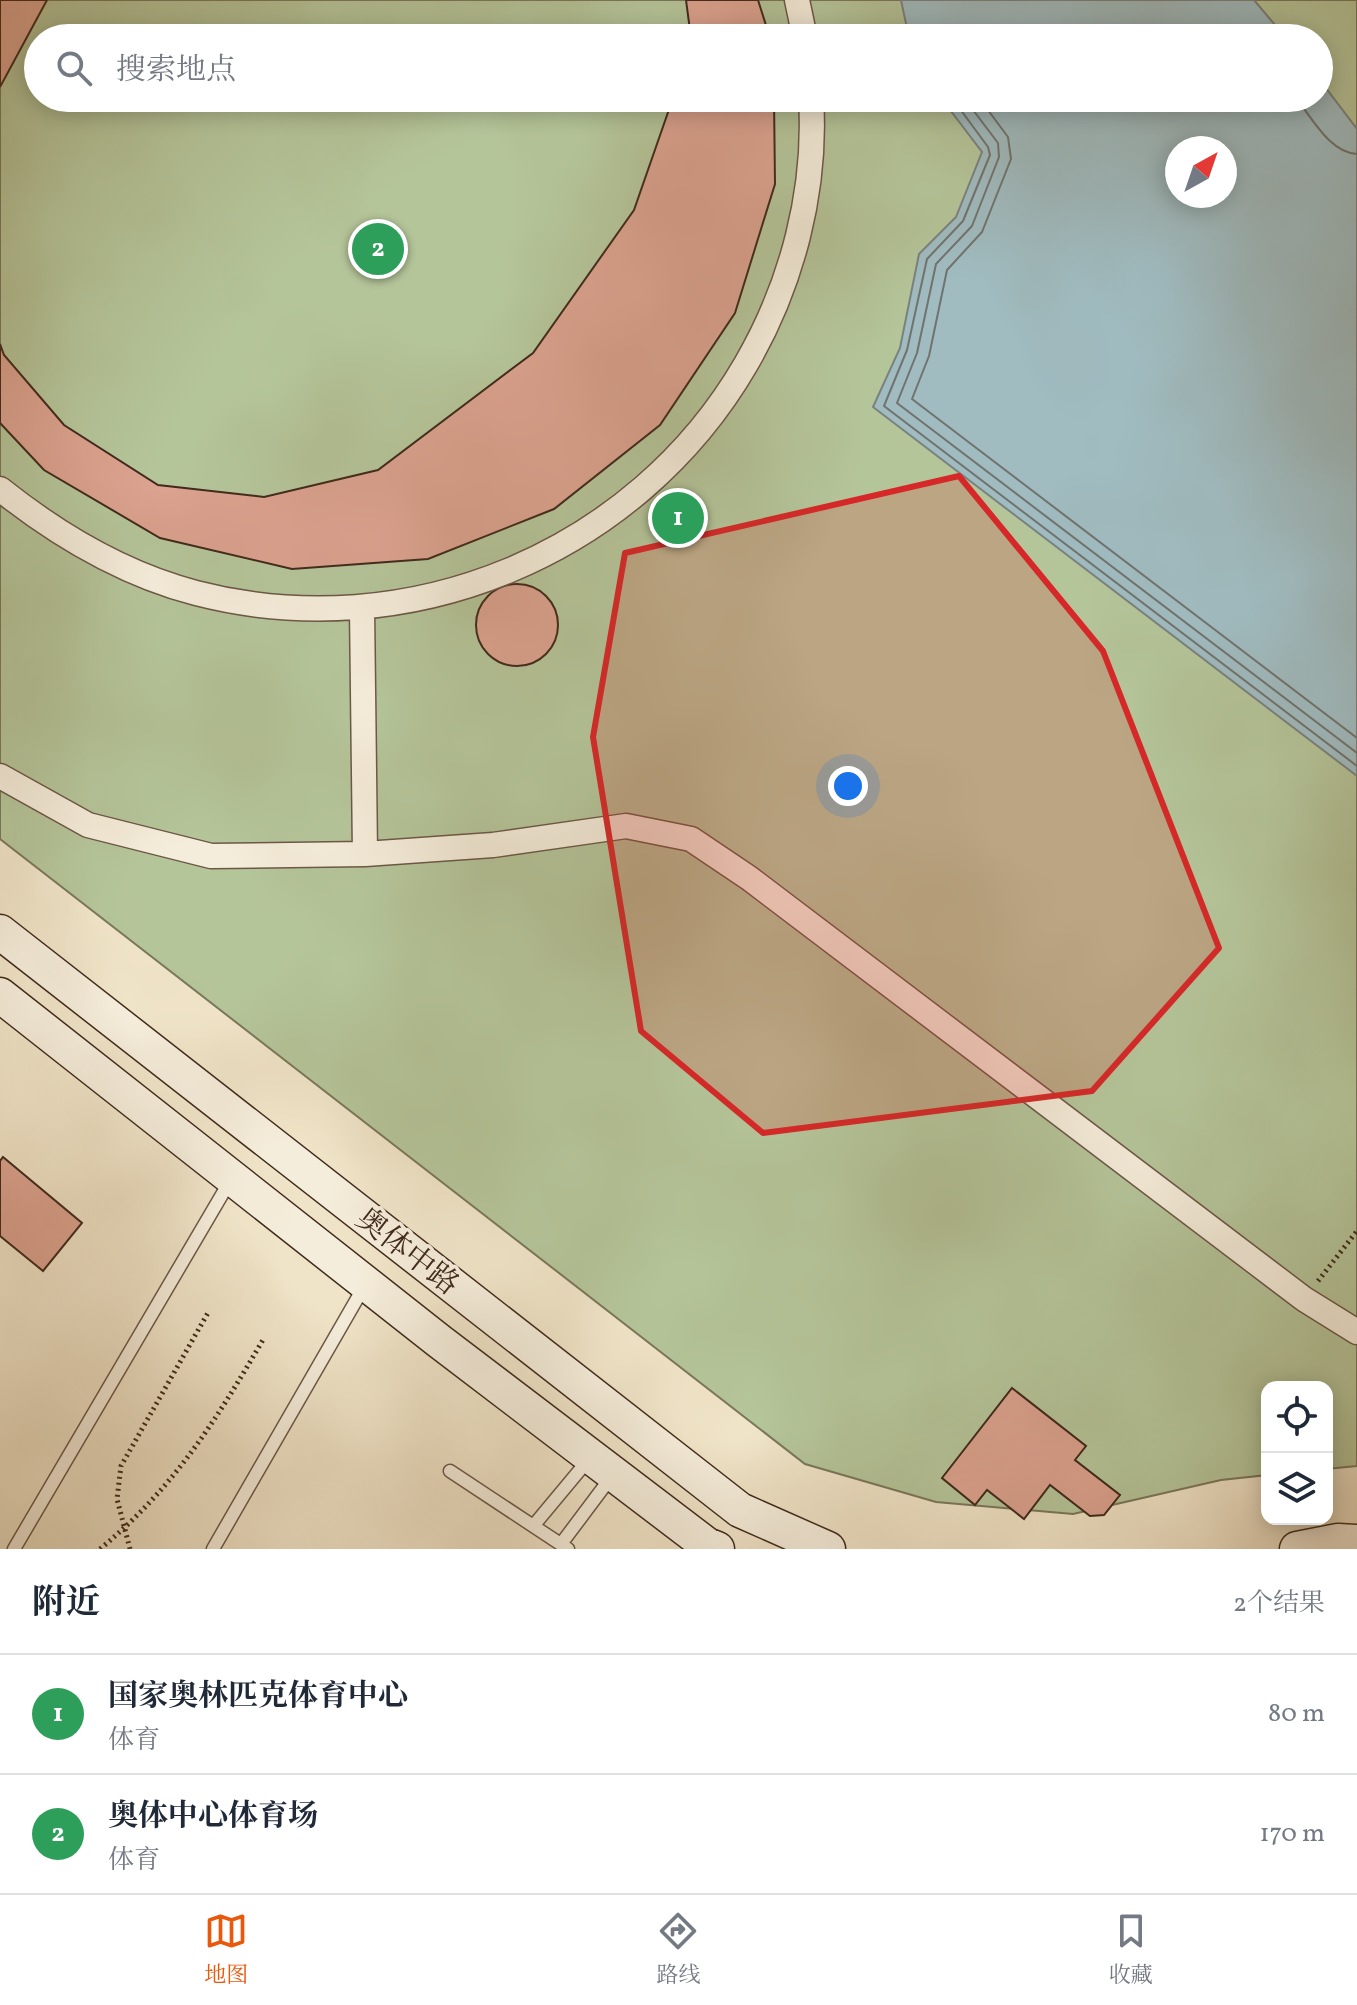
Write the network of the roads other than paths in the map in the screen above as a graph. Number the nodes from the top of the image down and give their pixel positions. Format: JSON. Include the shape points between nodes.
{"nodes":[{"id":1,"x":797,"y":0,"type":"edge"},
{"id":2,"x":802,"y":24,"type":"edge"},
{"id":3,"x":811,"y":112,"type":"edge"},
{"id":4,"x":0,"y":489,"type":"edge"},
{"id":5,"x":362,"y":608,"type":"junction"},
{"id":6,"x":0,"y":776,"type":"edge"},
{"id":7,"x":365,"y":854,"type":"junction"},
{"id":8,"x":0,"y":932,"type":"edge"},
{"id":9,"x":0,"y":995,"type":"edge"},
{"id":10,"x":232,"y":1178,"type":"junction"},
{"id":11,"x":366,"y":1283,"type":"junction"},
{"id":12,"x":1357,"y":1332,"type":"edge"},
{"id":13,"x":602,"y":1465,"type":"junction"},
{"id":14,"x":450,"y":1471,"type":"dead end"},
{"id":15,"x":534,"y":1525,"type":"junction"},
{"id":16,"x":1357,"y":1542,"type":"edge"},
{"id":17,"x":565,"y":1546,"type":"edge"},
{"id":18,"x":14,"y":1549,"type":"edge"},
{"id":19,"x":213,"y":1549,"type":"edge"},
{"id":20,"x":717,"y":1549,"type":"edge"},
{"id":21,"x":828,"y":1549,"type":"edge"},
{"id":22,"x":1297,"y":1549,"type":"edge"}],
"edges":[{"from":1,"to":2,"type":"street"},
{"from":3,"to":5,"type":"street","via":[[807,191],[783,284],[736,382],[686,448],[626,504],[558,549],[469,586]]},
{"from":4,"to":5,"type":"street","via":[[91,552],[195,593],[250,604]]},
{"from":5,"to":7,"type":"street"},
{"from":6,"to":7,"type":"street","via":[[88,825],[211,856]]},
{"from":7,"to":12,"type":"street","via":[[493,845],[626,826],[691,839],[1304,1299]]},
{"from":8,"to":21,"type":"main road","name":"奥体中路","via":[[740,1510]]},
{"from":9,"to":10,"type":"main road","name":"奥体中路"},
{"from":10,"to":11,"type":"main road","name":"奥体中路"},
{"from":10,"to":18,"type":"lane"},
{"from":11,"to":13,"type":"main road","name":"奥体中路"},
{"from":11,"to":19,"type":"lane"},
{"from":13,"to":15,"type":"lane"},
{"from":13,"to":17,"type":"lane"},
{"from":13,"to":20,"type":"main road","name":"奥体中路"},
{"from":14,"to":15,"type":"lane"},
{"from":15,"to":17,"type":"lane"},
{"from":16,"to":22,"type":"main road"}]}
